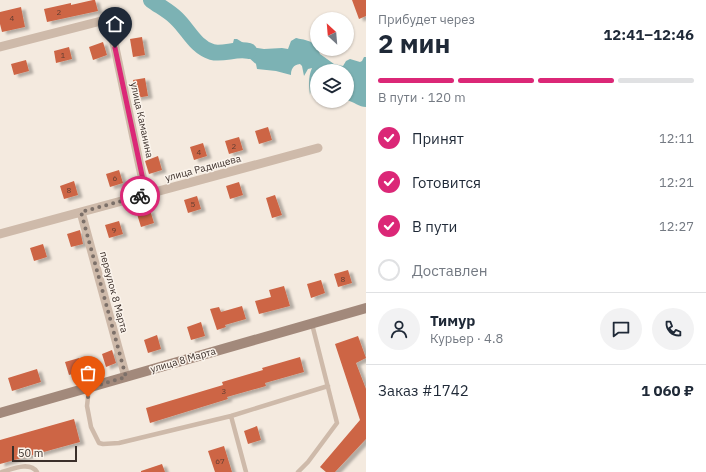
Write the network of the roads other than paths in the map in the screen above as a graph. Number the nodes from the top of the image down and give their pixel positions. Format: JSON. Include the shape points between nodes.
{"nodes":[{"id":1,"x":0,"y":47,"type":"edge"},
{"id":2,"x":318,"y":148,"type":"dead end"},
{"id":3,"x":146,"y":194,"type":"junction"},
{"id":4,"x":81,"y":212,"type":"junction"},
{"id":5,"x":0,"y":234,"type":"edge"},
{"id":6,"x":366,"y":308,"type":"edge"},
{"id":7,"x":312,"y":323,"type":"junction"},
{"id":8,"x":126,"y":377,"type":"junction"},
{"id":9,"x":328,"y":386,"type":"junction"},
{"id":10,"x":89,"y":388,"type":"junction"},
{"id":11,"x":0,"y":414,"type":"edge"},
{"id":12,"x":230,"y":416,"type":"junction"},
{"id":13,"x":2,"y":472,"type":"edge"},
{"id":14,"x":37,"y":472,"type":"edge"},
{"id":15,"x":246,"y":472,"type":"edge"},
{"id":16,"x":298,"y":472,"type":"edge"}],
"edges":[{"from":1,"to":3,"type":"street","name":"улица Каманина","via":[[109,19]]},
{"from":2,"to":3,"type":"street","name":"улица Радищева"},
{"from":3,"to":4,"type":"street","name":"улица Радищева"},
{"from":4,"to":5,"type":"street","name":"улица Радищева"},
{"from":4,"to":8,"type":"street","name":"переулок 8 Марта"},
{"from":6,"to":7,"type":"street","name":"улица 8 Марта"},
{"from":7,"to":8,"type":"street","name":"улица 8 Марта"},
{"from":7,"to":9,"type":"lane"},
{"from":8,"to":10,"type":"street","name":"улица 8 Марта"},
{"from":9,"to":12,"type":"lane"},
{"from":9,"to":16,"type":"lane","via":[[337,423]]},
{"from":10,"to":11,"type":"street","name":"улица 8 Марта"},
{"from":10,"to":12,"type":"lane","via":[[87,406],[91,427],[96,440],[104,444],[119,443]]},
{"from":12,"to":15,"type":"lane"},
{"from":13,"to":14,"type":"lane","via":[[28,466],[35,468]]}]}
